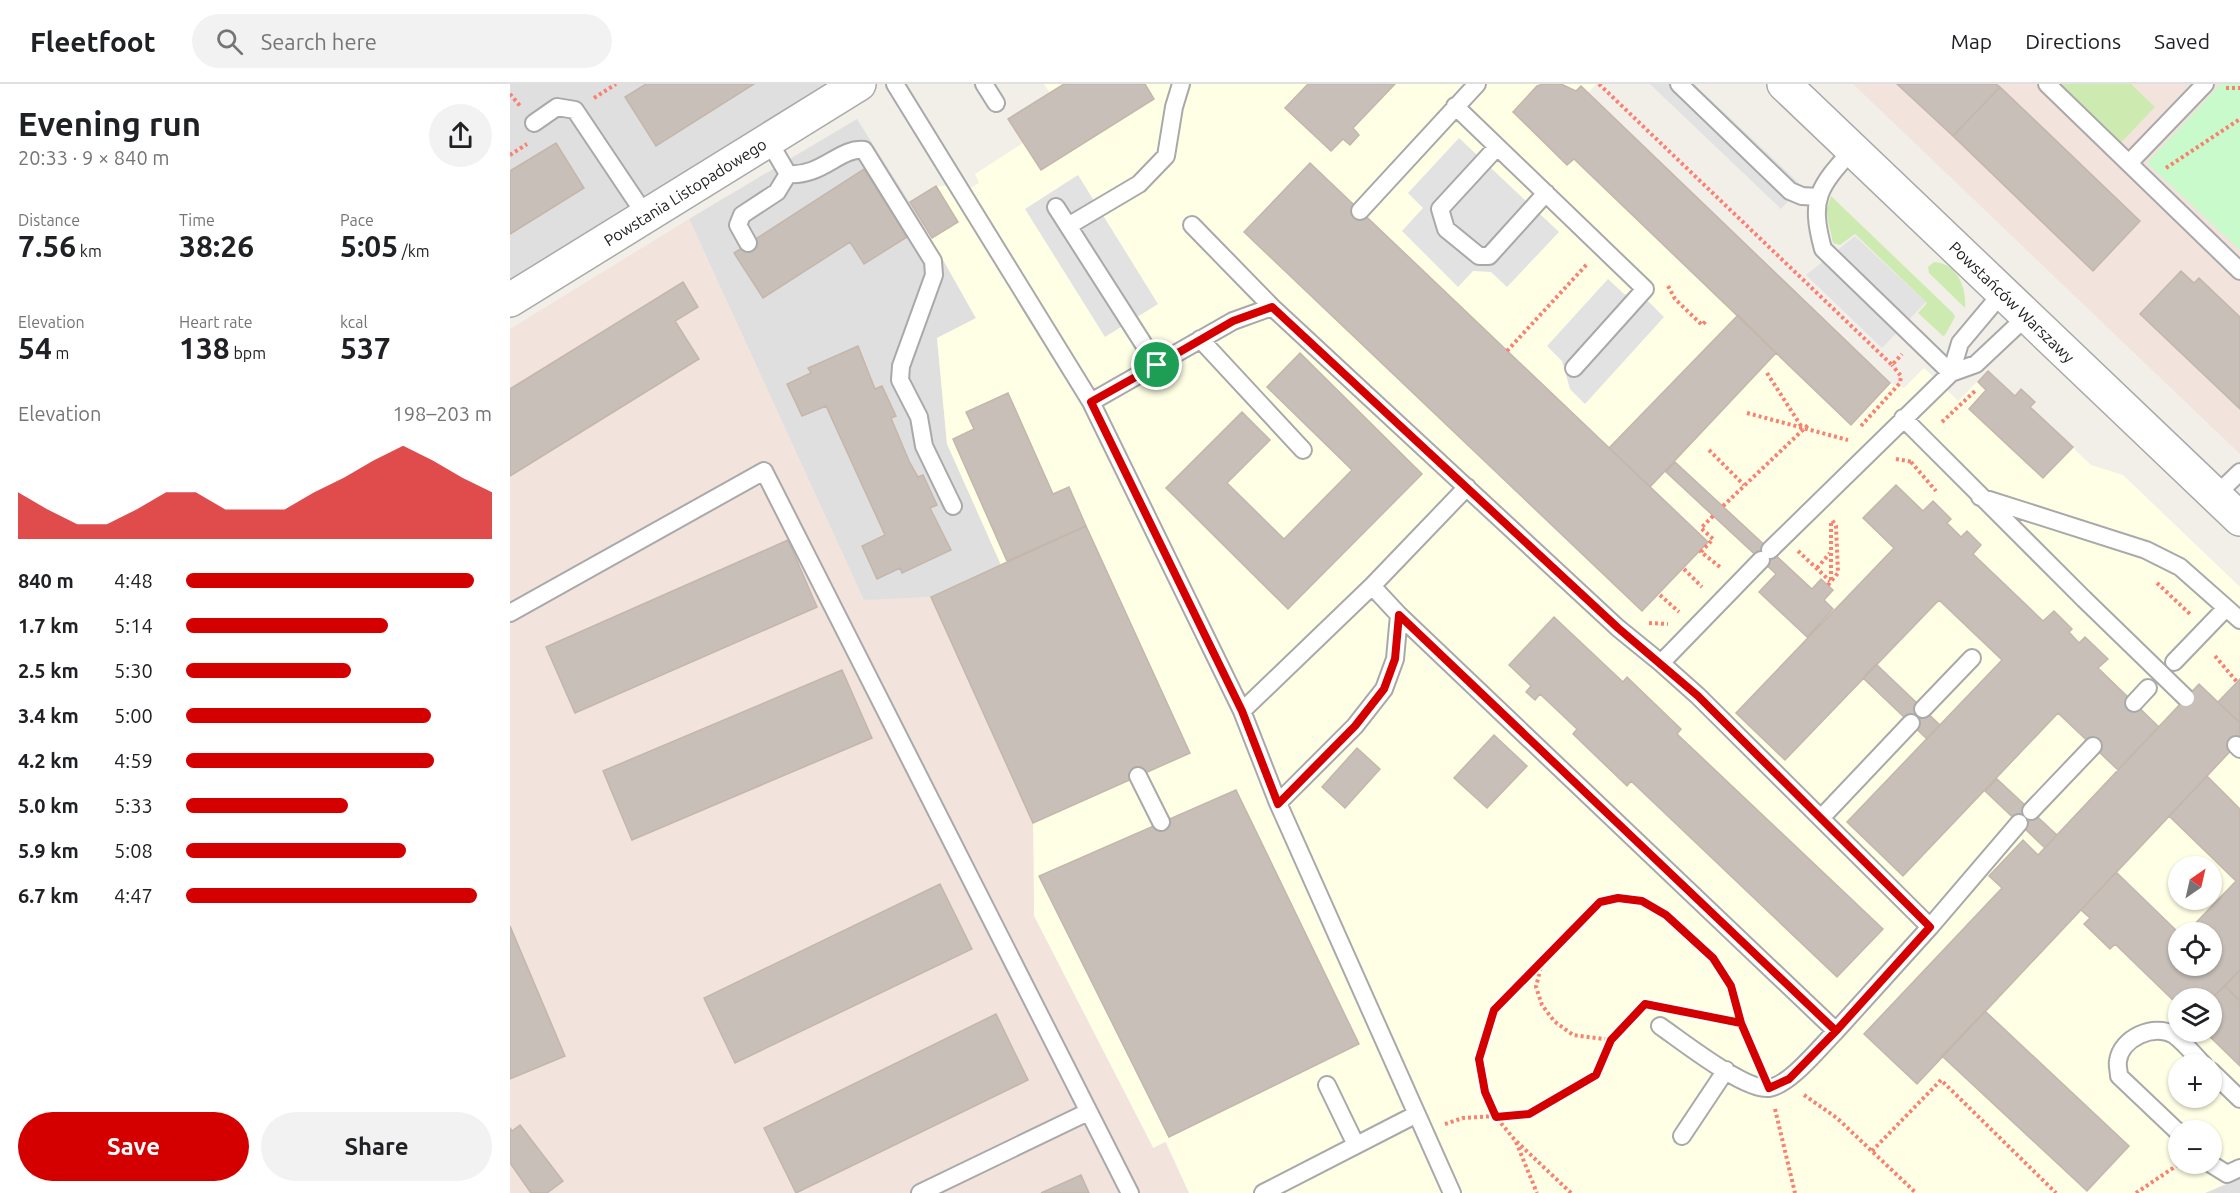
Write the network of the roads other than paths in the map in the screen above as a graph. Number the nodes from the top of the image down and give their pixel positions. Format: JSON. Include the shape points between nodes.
{"nodes":[{"id":1,"x":860,"y":84,"type":"edge"},
{"id":2,"x":895,"y":84,"type":"edge"},
{"id":3,"x":984,"y":84,"type":"edge"},
{"id":4,"x":1181,"y":84,"type":"edge"},
{"id":5,"x":1477,"y":84,"type":"edge"},
{"id":6,"x":1679,"y":84,"type":"edge"},
{"id":7,"x":1784,"y":84,"type":"edge"},
{"id":8,"x":2047,"y":84,"type":"edge"},
{"id":9,"x":2205,"y":84,"type":"edge"},
{"id":10,"x":996,"y":103,"type":"dead end"},
{"id":11,"x":1455,"y":106,"type":"junction"},
{"id":12,"x":534,"y":123,"type":"dead end"},
{"id":13,"x":768,"y":140,"type":"junction"},
{"id":14,"x":1497,"y":147,"type":"junction"},
{"id":15,"x":1852,"y":150,"type":"junction"},
{"id":16,"x":2129,"y":163,"type":"junction"},
{"id":17,"x":788,"y":174,"type":"junction"},
{"id":18,"x":1546,"y":193,"type":"junction"},
{"id":19,"x":1818,"y":197,"type":"junction"},
{"id":20,"x":1056,"y":207,"type":"dead end"},
{"id":21,"x":1360,"y":211,"type":"dead end"},
{"id":22,"x":646,"y":216,"type":"junction"},
{"id":23,"x":1192,"y":225,"type":"dead end"},
{"id":24,"x":1068,"y":226,"type":"junction"},
{"id":25,"x":748,"y":243,"type":"dead end"},
{"id":26,"x":2240,"y":271,"type":"edge"},
{"id":27,"x":2002,"y":293,"type":"junction"},
{"id":28,"x":510,"y":300,"type":"edge"},
{"id":29,"x":1272,"y":307,"type":"junction"},
{"id":30,"x":2027,"y":316,"type":"junction"},
{"id":31,"x":1200,"y":339,"type":"junction"},
{"id":32,"x":1157,"y":365,"type":"junction"},
{"id":33,"x":1574,"y":368,"type":"dead end"},
{"id":34,"x":1951,"y":373,"type":"junction"},
{"id":35,"x":1091,"y":402,"type":"junction"},
{"id":36,"x":1903,"y":418,"type":"junction"},
{"id":37,"x":1303,"y":450,"type":"dead end"},
{"id":38,"x":2240,"y":472,"type":"edge"},
{"id":39,"x":1467,"y":487,"type":"junction"},
{"id":40,"x":2216,"y":496,"type":"junction"},
{"id":41,"x":1980,"y":497,"type":"junction"},
{"id":42,"x":953,"y":506,"type":"dead end"},
{"id":43,"x":2240,"y":519,"type":"edge"},
{"id":44,"x":1372,"y":586,"type":"junction"},
{"id":45,"x":2226,"y":608,"type":"junction"},
{"id":46,"x":510,"y":613,"type":"edge"},
{"id":47,"x":1399,"y":615,"type":"junction"},
{"id":48,"x":2240,"y":620,"type":"edge"},
{"id":49,"x":1972,"y":658,"type":"dead end"},
{"id":50,"x":2174,"y":662,"type":"dead end"},
{"id":51,"x":1661,"y":663,"type":"junction"},
{"id":52,"x":2148,"y":688,"type":"dead end"},
{"id":53,"x":2186,"y":698,"type":"dead end"},
{"id":54,"x":2134,"y":703,"type":"dead end"},
{"id":55,"x":1923,"y":710,"type":"dead end"},
{"id":56,"x":1242,"y":711,"type":"junction"},
{"id":57,"x":1911,"y":723,"type":"dead end"},
{"id":58,"x":2093,"y":746,"type":"dead end"},
{"id":59,"x":1138,"y":776,"type":"dead end"},
{"id":60,"x":1278,"y":804,"type":"junction"},
{"id":61,"x":1822,"y":817,"type":"junction"},
{"id":62,"x":1161,"y":822,"type":"dead end"},
{"id":63,"x":1930,"y":927,"type":"junction"},
{"id":64,"x":1660,"y":1026,"type":"dead end"},
{"id":65,"x":1836,"y":1031,"type":"junction"},
{"id":66,"x":2193,"y":1054,"type":"edge"},
{"id":67,"x":1726,"y":1070,"type":"junction"},
{"id":68,"x":2222,"y":1082,"type":"edge"},
{"id":69,"x":1327,"y":1085,"type":"dead end"},
{"id":70,"x":2240,"y":1099,"type":"edge"},
{"id":71,"x":1088,"y":1112,"type":"junction"},
{"id":72,"x":1416,"y":1115,"type":"junction"},
{"id":73,"x":2168,"y":1123,"type":"edge"},
{"id":74,"x":1682,"y":1136,"type":"dead end"},
{"id":75,"x":1356,"y":1145,"type":"junction"},
{"id":76,"x":2240,"y":1168,"type":"edge"},
{"id":77,"x":2222,"y":1171,"type":"edge"},
{"id":78,"x":920,"y":1193,"type":"edge"},
{"id":79,"x":1130,"y":1193,"type":"edge"},
{"id":80,"x":1263,"y":1193,"type":"edge"},
{"id":81,"x":1452,"y":1193,"type":"edge"}],
"edges":[{"from":1,"to":13,"type":"street","name":"Powstania Listopadowego"},
{"from":2,"to":35,"type":"lane"},
{"from":3,"to":10,"type":"lane"},
{"from":4,"to":24,"type":"lane","via":[[1173,107],[1166,156],[1139,184]]},
{"from":5,"to":11,"type":"lane"},
{"from":6,"to":19,"type":"lane","via":[[1790,191]]},
{"from":7,"to":15,"type":"street","name":"Powstańców Warszawy"},
{"from":8,"to":16,"type":"lane"},
{"from":9,"to":16,"type":"lane"},
{"from":11,"to":14,"type":"lane"},
{"from":11,"to":21,"type":"lane"},
{"from":12,"to":22,"type":"lane","via":[[557,107],[575,110]]},
{"from":13,"to":17,"type":"lane"},
{"from":13,"to":22,"type":"street","name":"Powstania Listopadowego"},
{"from":14,"to":18,"type":"lane"},
{"from":14,"to":18,"type":"lane","via":[[1440,209],[1446,229],[1479,256],[1489,256]]},
{"from":15,"to":19,"type":"lane","via":[[1824,182]]},
{"from":15,"to":27,"type":"street","name":"Powstańców Warszawy"},
{"from":16,"to":26,"type":"lane"},
{"from":17,"to":25,"type":"lane","via":[[777,192],[742,215],[738,225]]},
{"from":17,"to":42,"type":"lane","via":[[805,175],[854,148],[864,150],[933,261],[934,274],[901,366],[900,380],[919,417],[924,446]]},
{"from":18,"to":33,"type":"lane","via":[[1645,289]]},
{"from":19,"to":34,"type":"lane","via":[[1817,227],[1823,249]]},
{"from":20,"to":24,"type":"lane"},
{"from":22,"to":28,"type":"street","name":"Powstania Listopadowego"},
{"from":23,"to":29,"type":"lane"},
{"from":24,"to":32,"type":"lane"},
{"from":27,"to":30,"type":"street","name":"Powstańców Warszawy"},
{"from":27,"to":34,"type":"lane","via":[[1960,344]]},
{"from":29,"to":31,"type":"lane","via":[[1233,321]]},
{"from":29,"to":39,"type":"lane"},
{"from":30,"to":34,"type":"lane","via":[[1976,364]]},
{"from":30,"to":40,"type":"street","name":"Powstańców Warszawy"},
{"from":31,"to":32,"type":"lane"},
{"from":31,"to":37,"type":"lane"},
{"from":32,"to":35,"type":"lane"},
{"from":34,"to":36,"type":"lane"},
{"from":35,"to":56,"type":"lane"},
{"from":36,"to":41,"type":"lane"},
{"from":36,"to":51,"type":"lane"},
{"from":38,"to":40,"type":"lane"},
{"from":39,"to":44,"type":"lane"},
{"from":39,"to":51,"type":"lane"},
{"from":40,"to":43,"type":"street","name":"Powstańców Warszawy"},
{"from":41,"to":45,"type":"lane","via":[[2146,550],[2180,567]]},
{"from":41,"to":53,"type":"lane","bridge":true},
{"from":44,"to":47,"type":"lane"},
{"from":44,"to":56,"type":"lane"},
{"from":45,"to":48,"type":"lane"},
{"from":45,"to":50,"type":"lane"},
{"from":46,"to":71,"type":"lane","via":[[764,471]]},
{"from":47,"to":60,"type":"lane","via":[[1395,659],[1384,689],[1355,726]]},
{"from":47,"to":65,"type":"lane"},
{"from":49,"to":55,"type":"lane"},
{"from":51,"to":61,"type":"lane"},
{"from":52,"to":54,"type":"lane"},
{"from":56,"to":60,"type":"lane"},
{"from":57,"to":61,"type":"lane"},
{"from":58,"to":63,"type":"lane","via":[[2025,817]]},
{"from":59,"to":62,"type":"lane"},
{"from":60,"to":72,"type":"lane"},
{"from":61,"to":63,"type":"lane"},
{"from":63,"to":65,"type":"lane"},
{"from":64,"to":67,"type":"lane"},
{"from":65,"to":67,"type":"lane","via":[[1789,1079],[1769,1088],[1750,1087]]},
{"from":66,"to":73,"type":"lane","via":[[2173,1034],[2154,1030],[2139,1034],[2118,1060],[2119,1076]]},
{"from":67,"to":74,"type":"lane"},
{"from":68,"to":70,"type":"lane"},
{"from":69,"to":75,"type":"lane"},
{"from":71,"to":78,"type":"lane"},
{"from":71,"to":79,"type":"lane"},
{"from":72,"to":75,"type":"lane"},
{"from":72,"to":81,"type":"lane"},
{"from":75,"to":80,"type":"lane"},
{"from":76,"to":77,"type":"lane","via":[[2227,1174]]}]}
